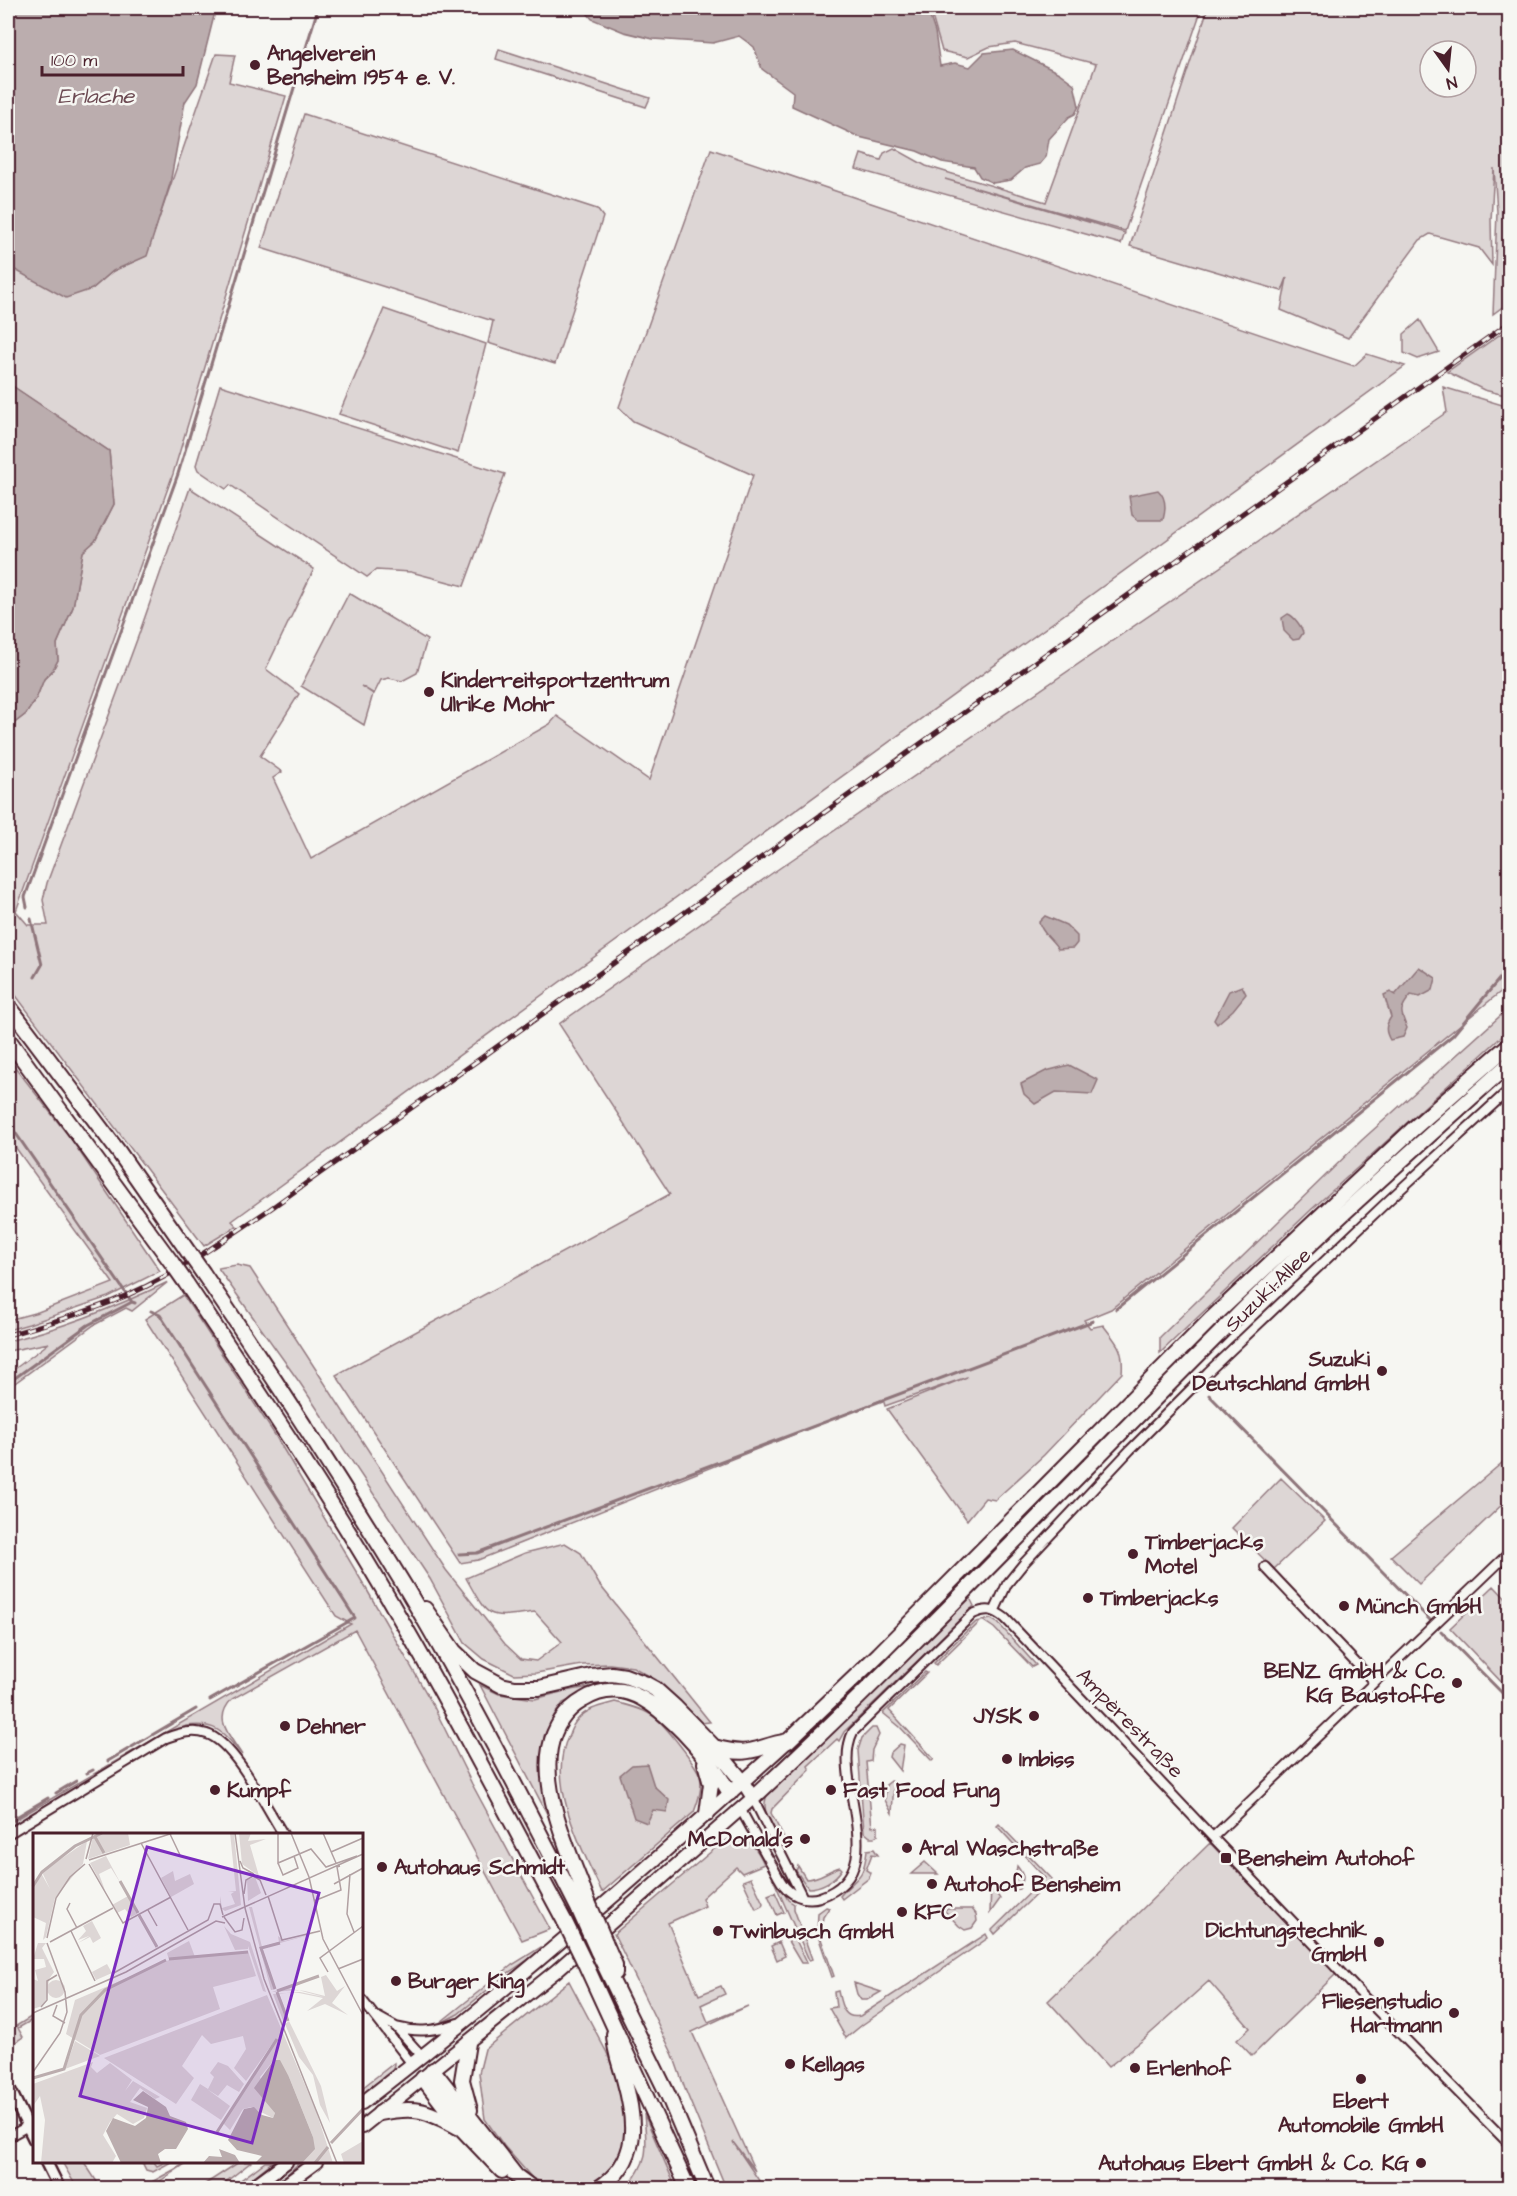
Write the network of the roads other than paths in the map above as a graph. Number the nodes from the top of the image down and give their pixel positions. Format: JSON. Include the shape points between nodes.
{"nodes":[{"id":1,"x":8,"y":1005,"type":"edge"},
{"id":2,"x":8,"y":1039,"type":"edge"},
{"id":3,"x":1509,"y":1044,"type":"edge"},
{"id":4,"x":1509,"y":1063,"type":"edge"},
{"id":5,"x":1509,"y":1089,"type":"edge"},
{"id":6,"x":1509,"y":1552,"type":"edge"},
{"id":7,"x":1265,"y":1567,"type":"dead end"},
{"id":8,"x":407,"y":1591,"type":"junction"},
{"id":9,"x":995,"y":1610,"type":"junction"},
{"id":10,"x":1374,"y":1682,"type":"junction"},
{"id":11,"x":788,"y":1741,"type":"junction"},
{"id":12,"x":708,"y":1751,"type":"junction"},
{"id":13,"x":743,"y":1782,"type":"junction"},
{"id":14,"x":730,"y":1793,"type":"junction"},
{"id":15,"x":753,"y":1798,"type":"junction"},
{"id":16,"x":740,"y":1808,"type":"junction"},
{"id":17,"x":707,"y":1815,"type":"junction"},
{"id":18,"x":282,"y":1833,"type":"edge"},
{"id":19,"x":8,"y":1834,"type":"edge"},
{"id":20,"x":1213,"y":1837,"type":"junction"},
{"id":21,"x":803,"y":1898,"type":"junction"},
{"id":22,"x":584,"y":1906,"type":"junction"},
{"id":23,"x":363,"y":2001,"type":"edge"},
{"id":24,"x":374,"y":2015,"type":"junction"},
{"id":25,"x":468,"y":2019,"type":"junction"},
{"id":26,"x":613,"y":2023,"type":"junction"},
{"id":27,"x":396,"y":2027,"type":"junction"},
{"id":28,"x":468,"y":2043,"type":"junction"},
{"id":29,"x":422,"y":2056,"type":"junction"},
{"id":30,"x":412,"y":2064,"type":"junction"},
{"id":31,"x":428,"y":2074,"type":"junction"},
{"id":32,"x":8,"y":2086,"type":"edge"},
{"id":33,"x":363,"y":2102,"type":"edge"},
{"id":34,"x":380,"y":2113,"type":"junction"},
{"id":35,"x":28,"y":2126,"type":"junction"},
{"id":36,"x":363,"y":2126,"type":"edge"},
{"id":37,"x":469,"y":2126,"type":"junction"},
{"id":38,"x":8,"y":2137,"type":"edge"},
{"id":39,"x":33,"y":2137,"type":"edge"},
{"id":40,"x":1509,"y":2145,"type":"edge"},
{"id":41,"x":46,"y":2163,"type":"edge"},
{"id":42,"x":285,"y":2163,"type":"edge"},
{"id":43,"x":315,"y":2163,"type":"edge"},
{"id":44,"x":59,"y":2188,"type":"edge"},
{"id":45,"x":251,"y":2188,"type":"edge"},
{"id":46,"x":281,"y":2188,"type":"edge"},
{"id":47,"x":521,"y":2188,"type":"edge"},
{"id":48,"x":532,"y":2188,"type":"edge"},
{"id":49,"x":599,"y":2188,"type":"edge"},
{"id":50,"x":687,"y":2188,"type":"edge"},
{"id":51,"x":707,"y":2188,"type":"edge"}],
"edges":[{"from":1,"to":8,"type":"highway","bridge":true,"via":[[118,1151],[203,1273]]},
{"from":2,"to":26,"type":"highway","bridge":true,"via":[[172,1263],[275,1416],[405,1626],[565,1922]]},
{"from":3,"to":11,"type":"highway","via":[[1212,1318]]},
{"from":4,"to":15,"type":"highway","via":[[1232,1321],[839,1718]]},
{"from":5,"to":9,"type":"street","name":"Suzuki-Allee","via":[[1130,1450],[1024,1563]]},
{"from":6,"to":10,"type":"street"},
{"from":7,"to":10,"type":"street"},
{"from":8,"to":12,"type":"highway","via":[[430,1614],[454,1651],[491,1681],[526,1688],[603,1674],[634,1678],[665,1697]]},
{"from":8,"to":22,"type":"highway"},
{"from":9,"to":20,"type":"street","name":"Ampèrestraße"},
{"from":9,"to":21,"type":"street","via":[[973,1614],[853,1732],[849,1739],[849,1764],[856,1863],[846,1880],[828,1894],[816,1899]]},
{"from":10,"to":20,"type":"street"},
{"from":11,"to":12,"type":"highway","via":[[745,1753]]},
{"from":11,"to":13,"type":"main road"},
{"from":12,"to":13,"type":"highway"},
{"from":12,"to":14,"type":"highway"},
{"from":12,"to":17,"type":"highway","via":[[711,1784]]},
{"from":12,"to":22,"type":"highway","via":[[660,1710],[624,1691],[592,1695],[564,1715],[550,1748],[550,1776]]},
{"from":13,"to":14,"type":"main road"},
{"from":13,"to":15,"type":"main road"},
{"from":14,"to":16,"type":"main road"},
{"from":14,"to":17,"type":"main road"},
{"from":15,"to":16,"type":"main road"},
{"from":15,"to":21,"type":"street"},
{"from":16,"to":21,"type":"street","via":[[783,1885]]},
{"from":16,"to":28,"type":"main road","via":[[635,1903]]},
{"from":17,"to":25,"type":"main road"},
{"from":18,"to":19,"type":"street","via":[[225,1745],[211,1735],[194,1731],[166,1738]]},
{"from":20,"to":40,"type":"street","name":"Ampèrestraße"},
{"from":22,"to":51,"type":"highway","bridge":true,"via":[[601,1946],[615,1965],[616,1987]]},
{"from":23,"to":24,"type":"street"},
{"from":24,"to":27,"type":"street"},
{"from":24,"to":30,"type":"street"},
{"from":25,"to":27,"type":"street","via":[[421,2032]]},
{"from":25,"to":29,"type":"main road"},
{"from":26,"to":49,"type":"highway","via":[[614,2046],[633,2128],[624,2164],[614,2178]]},
{"from":26,"to":50,"type":"highway"},
{"from":27,"to":29,"type":"street"},
{"from":28,"to":31,"type":"main road"},
{"from":28,"to":37,"type":"highway","via":[[462,2080]]},
{"from":29,"to":30,"type":"main road"},
{"from":29,"to":31,"type":"main road"},
{"from":30,"to":31,"type":"main road"},
{"from":30,"to":33,"type":"main road"},
{"from":31,"to":34,"type":"main road"},
{"from":31,"to":37,"type":"highway"},
{"from":32,"to":35,"type":"street"},
{"from":34,"to":36,"type":"main road"},
{"from":34,"to":37,"type":"highway","via":[[420,2110]]},
{"from":35,"to":38,"type":"street"},
{"from":35,"to":39,"type":"street"},
{"from":37,"to":47,"type":"highway"},
{"from":37,"to":48,"type":"highway"},
{"from":41,"to":44,"type":"street"},
{"from":42,"to":45,"type":"main road"},
{"from":43,"to":46,"type":"main road"}]}
